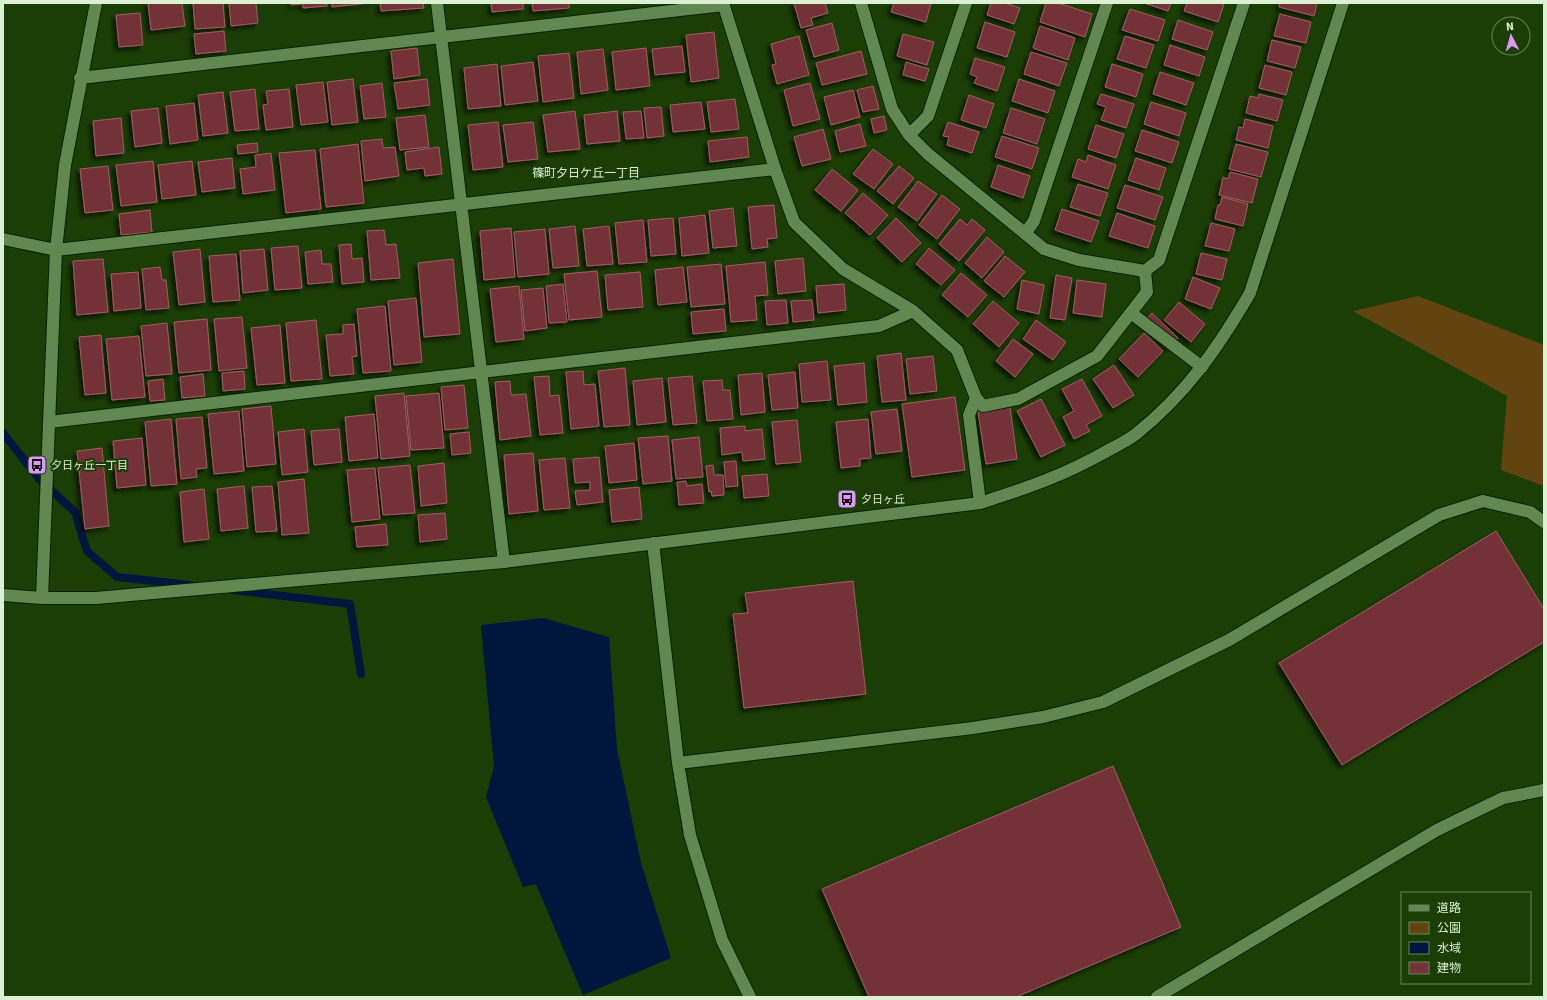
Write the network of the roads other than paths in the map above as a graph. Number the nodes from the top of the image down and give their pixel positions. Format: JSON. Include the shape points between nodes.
{"nodes":[{"id":1,"x":96,"y":3,"type":"edge"},
{"id":2,"x":437,"y":3,"type":"edge"},
{"id":3,"x":861,"y":3,"type":"edge"},
{"id":4,"x":966,"y":3,"type":"edge"},
{"id":5,"x":1107,"y":3,"type":"edge"},
{"id":6,"x":1244,"y":3,"type":"edge"},
{"id":7,"x":1343,"y":3,"type":"edge"},
{"id":8,"x":724,"y":4,"type":"edge"},
{"id":9,"x":441,"y":37,"type":"junction"},
{"id":10,"x":80,"y":78,"type":"junction"},
{"id":11,"x":909,"y":135,"type":"junction"},
{"id":12,"x":775,"y":169,"type":"junction"},
{"id":13,"x":461,"y":204,"type":"junction"},
{"id":14,"x":1025,"y":234,"type":"junction"},
{"id":15,"x":3,"y":239,"type":"edge"},
{"id":16,"x":56,"y":250,"type":"junction"},
{"id":17,"x":1145,"y":271,"type":"junction"},
{"id":18,"x":913,"y":311,"type":"junction"},
{"id":19,"x":1131,"y":313,"type":"junction"},
{"id":20,"x":1202,"y":368,"type":"junction"},
{"id":21,"x":482,"y":372,"type":"junction"},
{"id":22,"x":976,"y":398,"type":"junction"},
{"id":23,"x":49,"y":422,"type":"junction"},
{"id":24,"x":980,"y":503,"type":"junction"},
{"id":25,"x":1544,"y":522,"type":"edge"},
{"id":26,"x":653,"y":543,"type":"junction"},
{"id":27,"x":504,"y":562,"type":"junction"},
{"id":28,"x":3,"y":595,"type":"edge"},
{"id":29,"x":42,"y":598,"type":"junction"},
{"id":30,"x":678,"y":763,"type":"junction"},
{"id":31,"x":1544,"y":790,"type":"edge"},
{"id":32,"x":750,"y":997,"type":"edge"},
{"id":33,"x":1157,"y":997,"type":"edge"}],
"edges":[{"from":1,"to":10,"type":"street"},
{"from":2,"to":9,"type":"street"},
{"from":3,"to":11,"type":"street","via":[[892,108]]},
{"from":4,"to":11,"type":"street","via":[[928,116]]},
{"from":5,"to":14,"type":"street","via":[[1034,221]]},
{"from":6,"to":17,"type":"street","via":[[1159,260]]},
{"from":7,"to":20,"type":"street","via":[[1250,293]]},
{"from":8,"to":9,"type":"street"},
{"from":8,"to":12,"type":"street"},
{"from":9,"to":10,"type":"street"},
{"from":9,"to":13,"type":"street"},
{"from":10,"to":16,"type":"street","via":[[65,164]]},
{"from":11,"to":14,"type":"street","via":[[928,154]]},
{"from":12,"to":13,"type":"street"},
{"from":12,"to":18,"type":"street","via":[[794,222],[843,269]]},
{"from":13,"to":16,"type":"street"},
{"from":13,"to":21,"type":"street"},
{"from":14,"to":17,"type":"street","via":[[1044,248],[1079,260]]},
{"from":15,"to":16,"type":"street"},
{"from":16,"to":23,"type":"street"},
{"from":17,"to":19,"type":"street","via":[[1147,292]]},
{"from":18,"to":21,"type":"street","via":[[879,326]]},
{"from":18,"to":22,"type":"street","via":[[956,350]]},
{"from":19,"to":20,"type":"street"},
{"from":19,"to":22,"type":"street","via":[[1097,356],[1018,400],[982,406]]},
{"from":20,"to":24,"type":"street","via":[[1169,404],[1134,435],[1079,467],[1031,487]]},
{"from":21,"to":23,"type":"street"},
{"from":21,"to":27,"type":"street"},
{"from":22,"to":24,"type":"street","via":[[970,415]]},
{"from":23,"to":29,"type":"street"},
{"from":24,"to":26,"type":"street"},
{"from":25,"to":30,"type":"street","via":[[1530,512],[1483,501],[1439,515],[1229,640],[1103,702],[1044,717],[973,728]]},
{"from":26,"to":27,"type":"street"},
{"from":26,"to":30,"type":"street"},
{"from":27,"to":29,"type":"street","via":[[96,598]]},
{"from":28,"to":29,"type":"street"},
{"from":30,"to":32,"type":"street","via":[[690,835],[722,940]]},
{"from":31,"to":33,"type":"street","via":[[1503,798],[1437,830]]}]}
